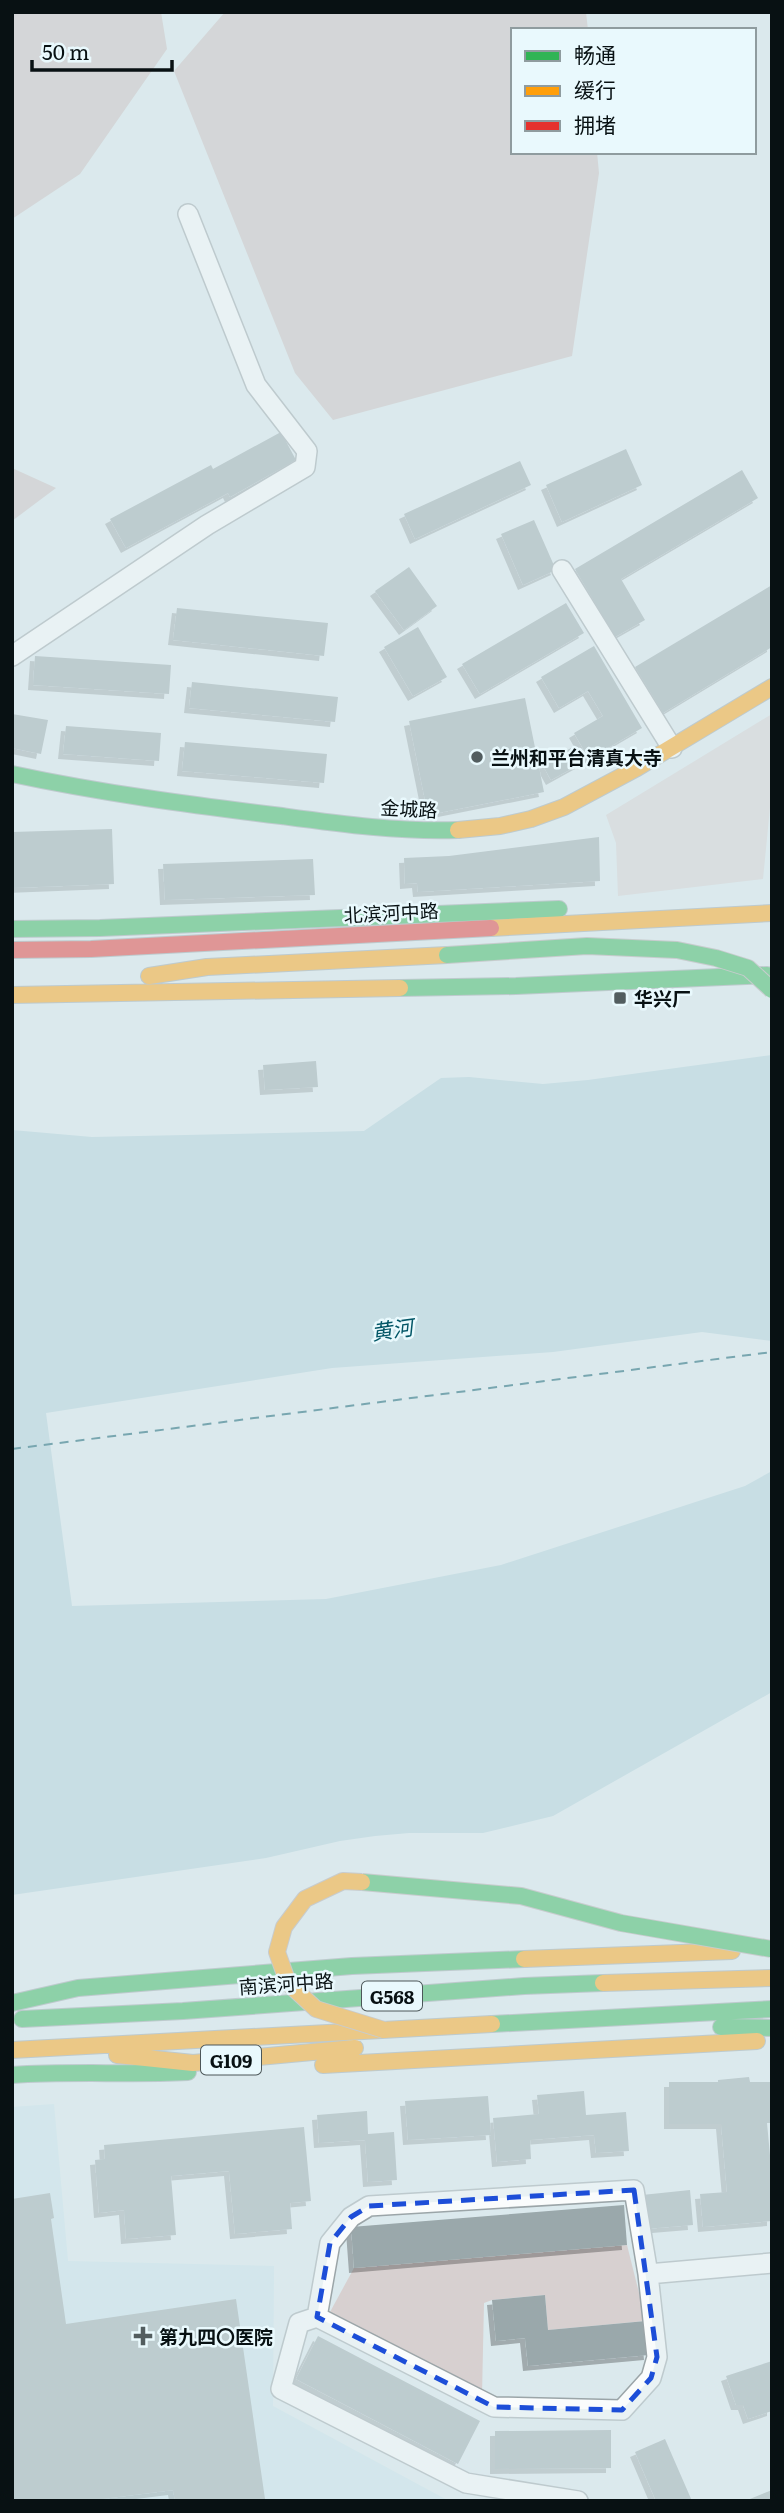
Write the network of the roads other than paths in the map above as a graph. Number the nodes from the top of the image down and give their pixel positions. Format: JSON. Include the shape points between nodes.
{"nodes":[{"id":1,"x":188,"y":214,"type":"dead end"},
{"id":2,"x":562,"y":570,"type":"dead end"},
{"id":3,"x":12,"y":656,"type":"edge"},
{"id":4,"x":772,"y":687,"type":"edge"},
{"id":5,"x":672,"y":748,"type":"junction"},
{"id":6,"x":12,"y":774,"type":"edge"},
{"id":7,"x":772,"y":913,"type":"edge"},
{"id":8,"x":12,"y":929,"type":"edge"},
{"id":9,"x":12,"y":950,"type":"edge"},
{"id":10,"x":772,"y":975,"type":"edge"},
{"id":11,"x":772,"y":990,"type":"edge"},
{"id":12,"x":34,"y":994,"type":"junction"},
{"id":13,"x":12,"y":995,"type":"edge"},
{"id":14,"x":771,"y":1949,"type":"edge"},
{"id":15,"x":772,"y":1978,"type":"edge"},
{"id":16,"x":12,"y":2003,"type":"edge"},
{"id":17,"x":772,"y":2008,"type":"edge"},
{"id":18,"x":12,"y":2019,"type":"edge"},
{"id":19,"x":772,"y":2028,"type":"edge"},
{"id":20,"x":384,"y":2038,"type":"junction"},
{"id":21,"x":772,"y":2040,"type":"edge"},
{"id":22,"x":78,"y":2047,"type":"junction"},
{"id":23,"x":12,"y":2050,"type":"edge"},
{"id":24,"x":12,"y":2075,"type":"edge"},
{"id":25,"x":772,"y":2263,"type":"edge"},
{"id":26,"x":648,"y":2274,"type":"junction"},
{"id":27,"x":317,"y":2317,"type":"junction"},
{"id":28,"x":578,"y":2501,"type":"edge"}],
"edges":[{"from":1,"to":3,"type":"street","via":[[256,385],[307,451],[305,467],[207,525]]},
{"from":2,"to":5,"type":"street"},
{"from":4,"to":5,"type":"main road","name":"金城路"},
{"from":5,"to":6,"type":"main road","name":"金城路","via":[[533,819],[435,832],[245,813],[71,788]]},
{"from":7,"to":8,"type":"main road","via":[[666,905]]},
{"from":7,"to":9,"type":"main road","name":"北滨河中路"},
{"from":10,"to":12,"type":"main road","via":[[516,986]]},
{"from":11,"to":12,"type":"main road","bridge":true,"via":[[748,968],[716,958],[677,950],[587,946],[207,967]]},
{"from":12,"to":13,"type":"main road"},
{"from":14,"to":16,"type":"main road","bridge":true,"via":[[352,1966],[78,1989]]},
{"from":14,"to":20,"type":"main road","bridge":true,"via":[[621,1923],[521,1896],[343,1881],[305,1899],[284,1927],[277,1952],[288,1983],[316,2009]]},
{"from":15,"to":18,"type":"main road","name":"南滨河中路","number":"G568","via":[[524,1986]]},
{"from":17,"to":20,"type":"main road","number":"G568"},
{"from":19,"to":20,"type":"main road"},
{"from":20,"to":22,"type":"main road","number":"G568"},
{"from":20,"to":22,"type":"main road","number":"G109","via":[[193,2063],[135,2059]]},
{"from":21,"to":24,"type":"main road","via":[[132,2076]]},
{"from":22,"to":23,"type":"main road","number":"G568"},
{"from":25,"to":26,"type":"street"},
{"from":26,"to":27,"type":"street","via":[[657,2357],[651,2378],[622,2410],[494,2407]]},
{"from":26,"to":27,"type":"street","via":[[634,2190],[369,2206],[351,2217],[330,2243]]},
{"from":27,"to":28,"type":"street","via":[[299,2323],[281,2389],[466,2483]]}]}
